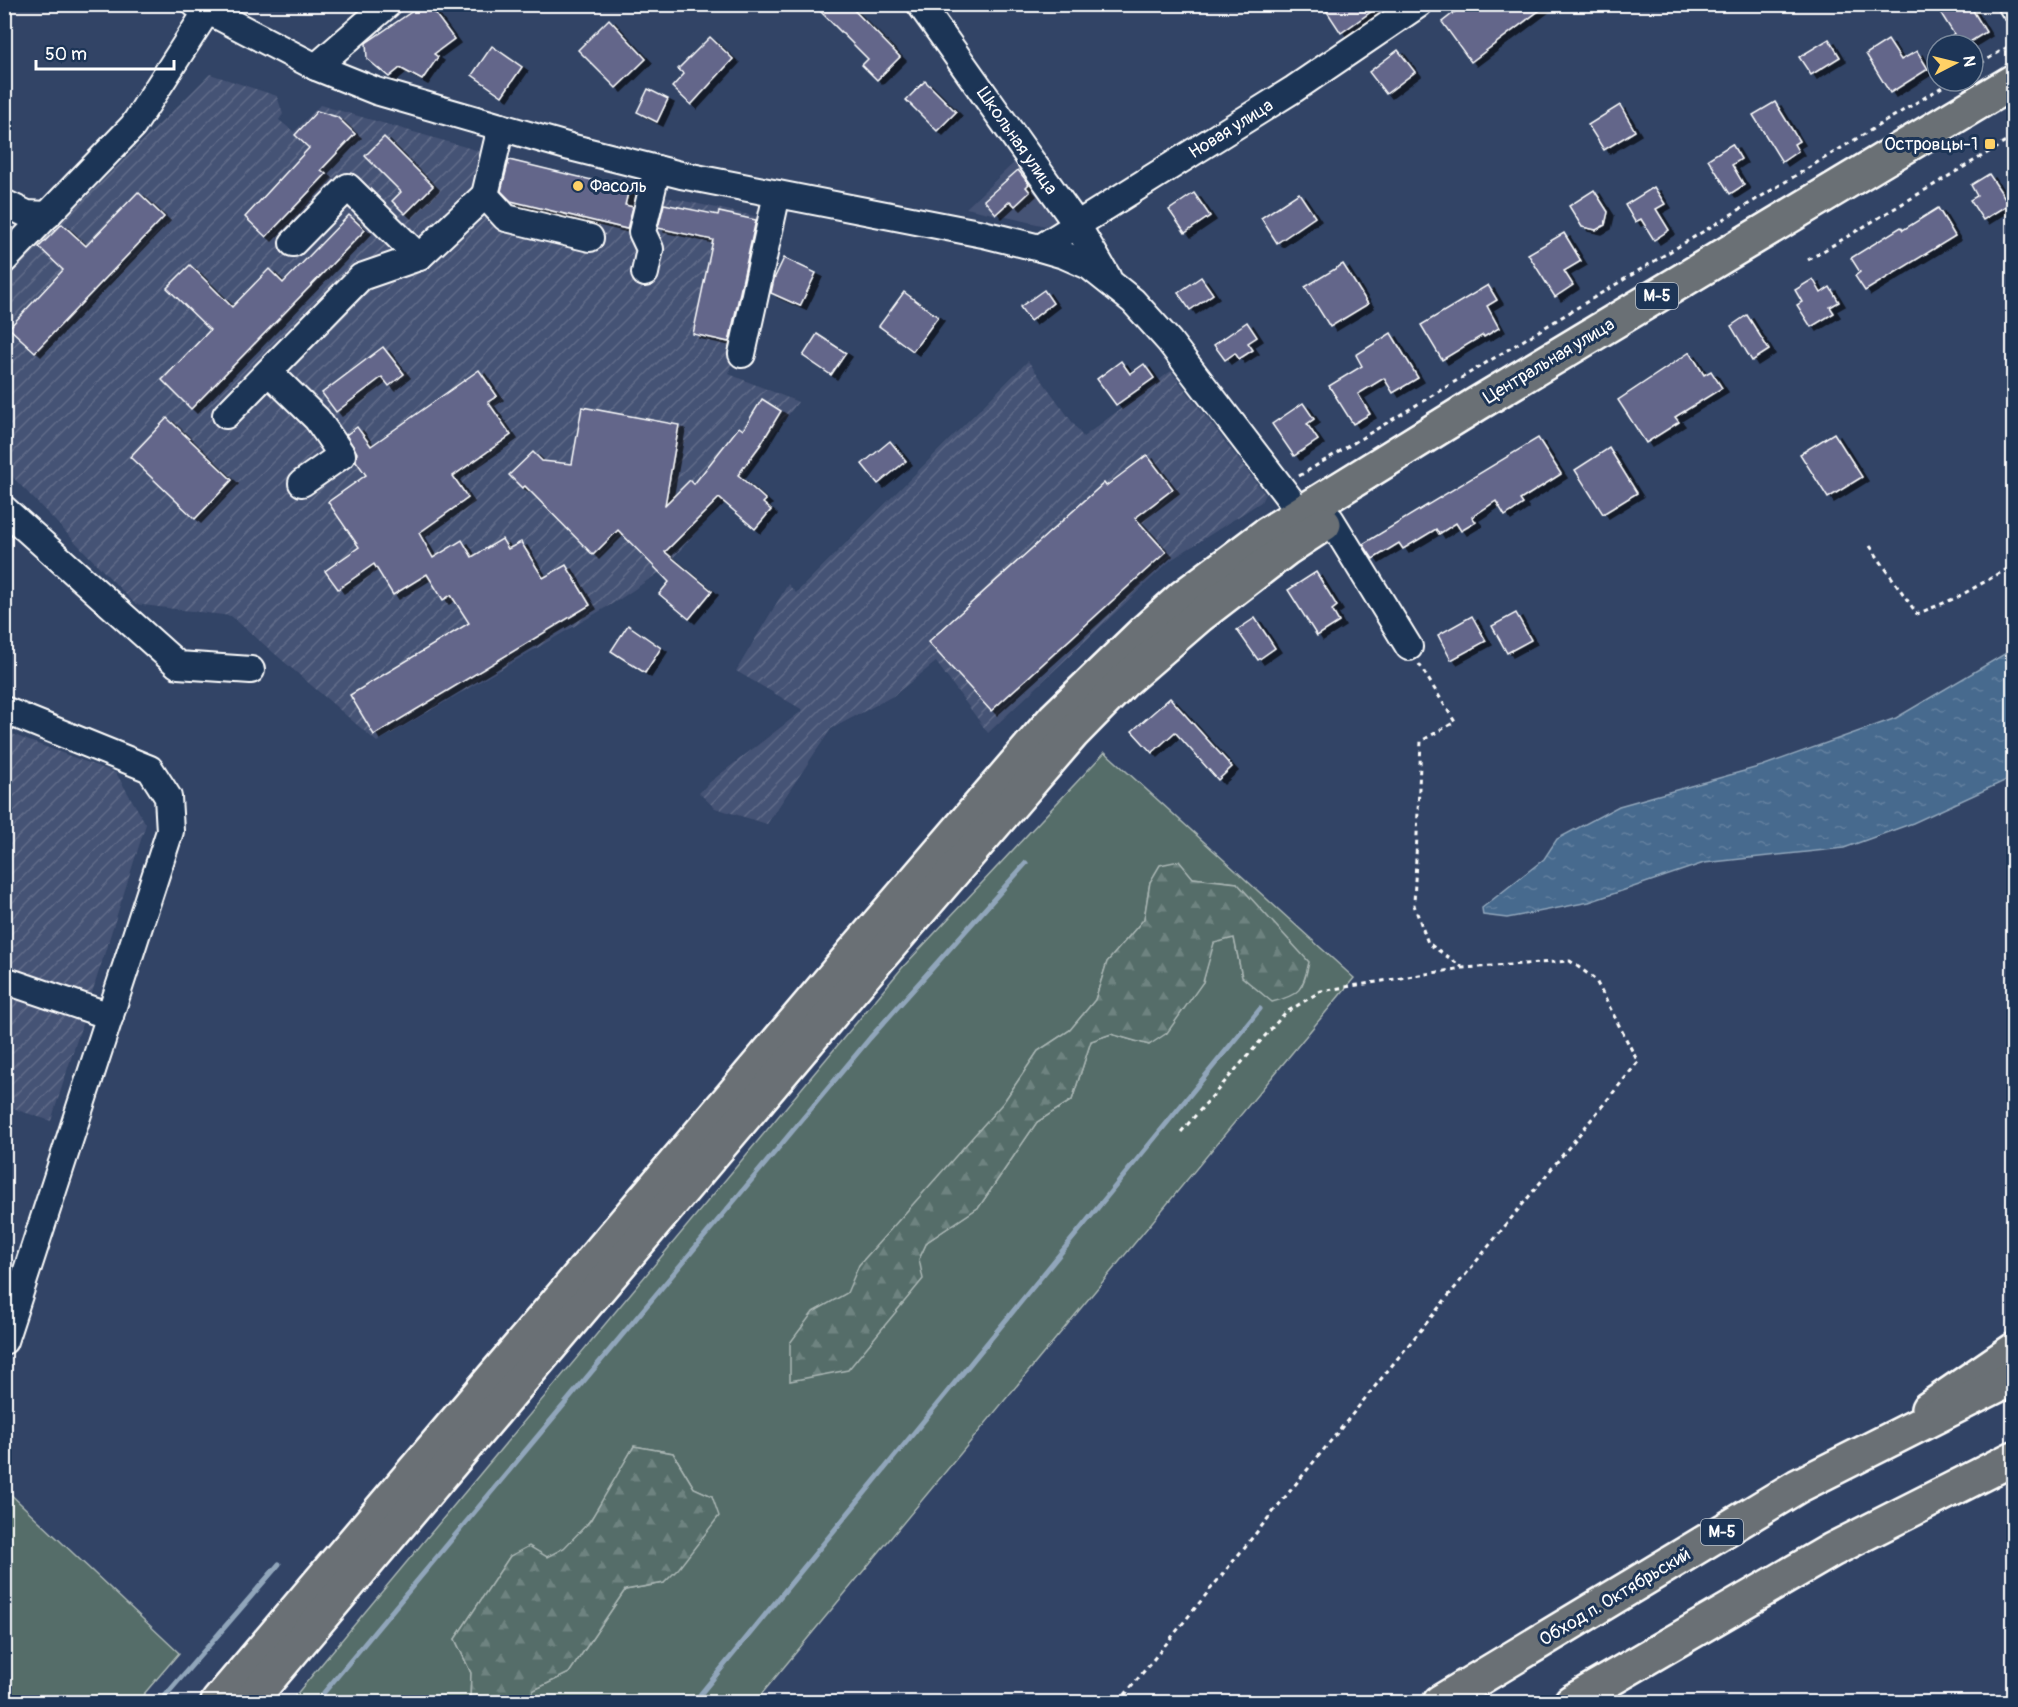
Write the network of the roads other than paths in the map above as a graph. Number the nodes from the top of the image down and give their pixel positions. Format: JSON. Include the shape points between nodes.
{"nodes":[{"id":1,"x":388,"y":4,"type":"edge"},
{"id":2,"x":921,"y":4,"type":"edge"},
{"id":3,"x":1419,"y":4,"type":"edge"},
{"id":4,"x":2011,"y":4,"type":"edge"},
{"id":5,"x":201,"y":8,"type":"edge"},
{"id":6,"x":2013,"y":9,"type":"edge"},
{"id":7,"x":316,"y":67,"type":"junction"},
{"id":8,"x":2013,"y":81,"type":"edge"},
{"id":9,"x":2013,"y":108,"type":"edge"},
{"id":10,"x":501,"y":127,"type":"junction"},
{"id":11,"x":657,"y":169,"type":"junction"},
{"id":12,"x":777,"y":194,"type":"junction"},
{"id":13,"x":485,"y":195,"type":"junction"},
{"id":14,"x":4,"y":203,"type":"edge"},
{"id":15,"x":48,"y":214,"type":"junction"},
{"id":16,"x":1077,"y":225,"type":"junction"},
{"id":17,"x":590,"y":238,"type":"dead end"},
{"id":18,"x":293,"y":243,"type":"dead end"},
{"id":19,"x":1040,"y":248,"type":"junction"},
{"id":20,"x":419,"y":257,"type":"junction"},
{"id":21,"x":4,"y":260,"type":"edge"},
{"id":22,"x":645,"y":273,"type":"dead end"},
{"id":23,"x":1110,"y":281,"type":"junction"},
{"id":24,"x":742,"y":354,"type":"dead end"},
{"id":25,"x":269,"y":372,"type":"junction"},
{"id":26,"x":226,"y":415,"type":"dead end"},
{"id":27,"x":302,"y":483,"type":"dead end"},
{"id":28,"x":4,"y":509,"type":"edge"},
{"id":29,"x":1315,"y":521,"type":"junction"},
{"id":30,"x":1409,"y":647,"type":"road end"},
{"id":31,"x":251,"y":670,"type":"dead end"},
{"id":32,"x":4,"y":710,"type":"edge"},
{"id":33,"x":4,"y":980,"type":"edge"},
{"id":34,"x":110,"y":1016,"type":"junction"},
{"id":35,"x":4,"y":1341,"type":"edge"},
{"id":36,"x":2013,"y":1350,"type":"edge"},
{"id":37,"x":2013,"y":1377,"type":"edge"},
{"id":38,"x":1860,"y":1455,"type":"junction"},
{"id":39,"x":2013,"y":1458,"type":"edge"},
{"id":40,"x":218,"y":1702,"type":"edge"},
{"id":41,"x":249,"y":1702,"type":"edge"},
{"id":42,"x":1440,"y":1702,"type":"edge"},
{"id":43,"x":1571,"y":1702,"type":"edge"}],
"edges":[{"from":1,"to":7,"type":"street"},
{"from":2,"to":16,"type":"street","name":"Школьная улица"},
{"from":3,"to":16,"type":"street","name":"Новая улица","via":[[1294,90]]},
{"from":4,"to":6,"type":"street"},
{"from":5,"to":7,"type":"street"},
{"from":5,"to":15,"type":"street","via":[[133,126]]},
{"from":7,"to":10,"type":"street","via":[[376,91]]},
{"from":8,"to":29,"type":"main road","name":"Центральная улица","number":"М-5","via":[[1482,400]]},
{"from":9,"to":29,"type":"main road","name":"Центральная улица","number":"М-5","via":[[1489,422]]},
{"from":10,"to":11,"type":"street"},
{"from":10,"to":13,"type":"street"},
{"from":11,"to":12,"type":"street"},
{"from":11,"to":22,"type":"street","via":[[642,232],[650,249]]},
{"from":12,"to":19,"type":"street"},
{"from":12,"to":24,"type":"street"},
{"from":13,"to":17,"type":"street","via":[[507,218]]},
{"from":13,"to":20,"type":"street"},
{"from":14,"to":15,"type":"street","via":[[27,214]]},
{"from":15,"to":21,"type":"street"},
{"from":16,"to":19,"type":"street","name":"Новая улица"},
{"from":16,"to":23,"type":"street","name":"Школьная улица"},
{"from":18,"to":20,"type":"street","via":[[348,187]]},
{"from":19,"to":23,"type":"street","via":[[1089,266]]},
{"from":20,"to":25,"type":"street","via":[[361,277]]},
{"from":23,"to":29,"type":"street","via":[[1169,341],[1198,393]]},
{"from":25,"to":26,"type":"street"},
{"from":25,"to":27,"type":"street","via":[[317,419],[342,455]]},
{"from":28,"to":31,"type":"street","via":[[178,665]]},
{"from":29,"to":30,"type":"street"},
{"from":29,"to":40,"type":"main road","via":[[1267,534],[1184,597],[1055,718]]},
{"from":29,"to":41,"type":"main road","via":[[1286,549],[1199,615],[1124,681],[1072,734]]},
{"from":32,"to":34,"type":"street","via":[[150,769],[168,797],[170,831]]},
{"from":33,"to":34,"type":"street"},
{"from":34,"to":35,"type":"street"},
{"from":36,"to":38,"type":"main road"},
{"from":37,"to":38,"type":"main road","name":"Обход п. Октябрьский","number":"М-5"},
{"from":38,"to":42,"type":"main road","name":"Обход п. Октябрьский","number":"М-5","via":[[1798,1486]]},
{"from":39,"to":43,"type":"main road","via":[[1832,1550]]}]}
